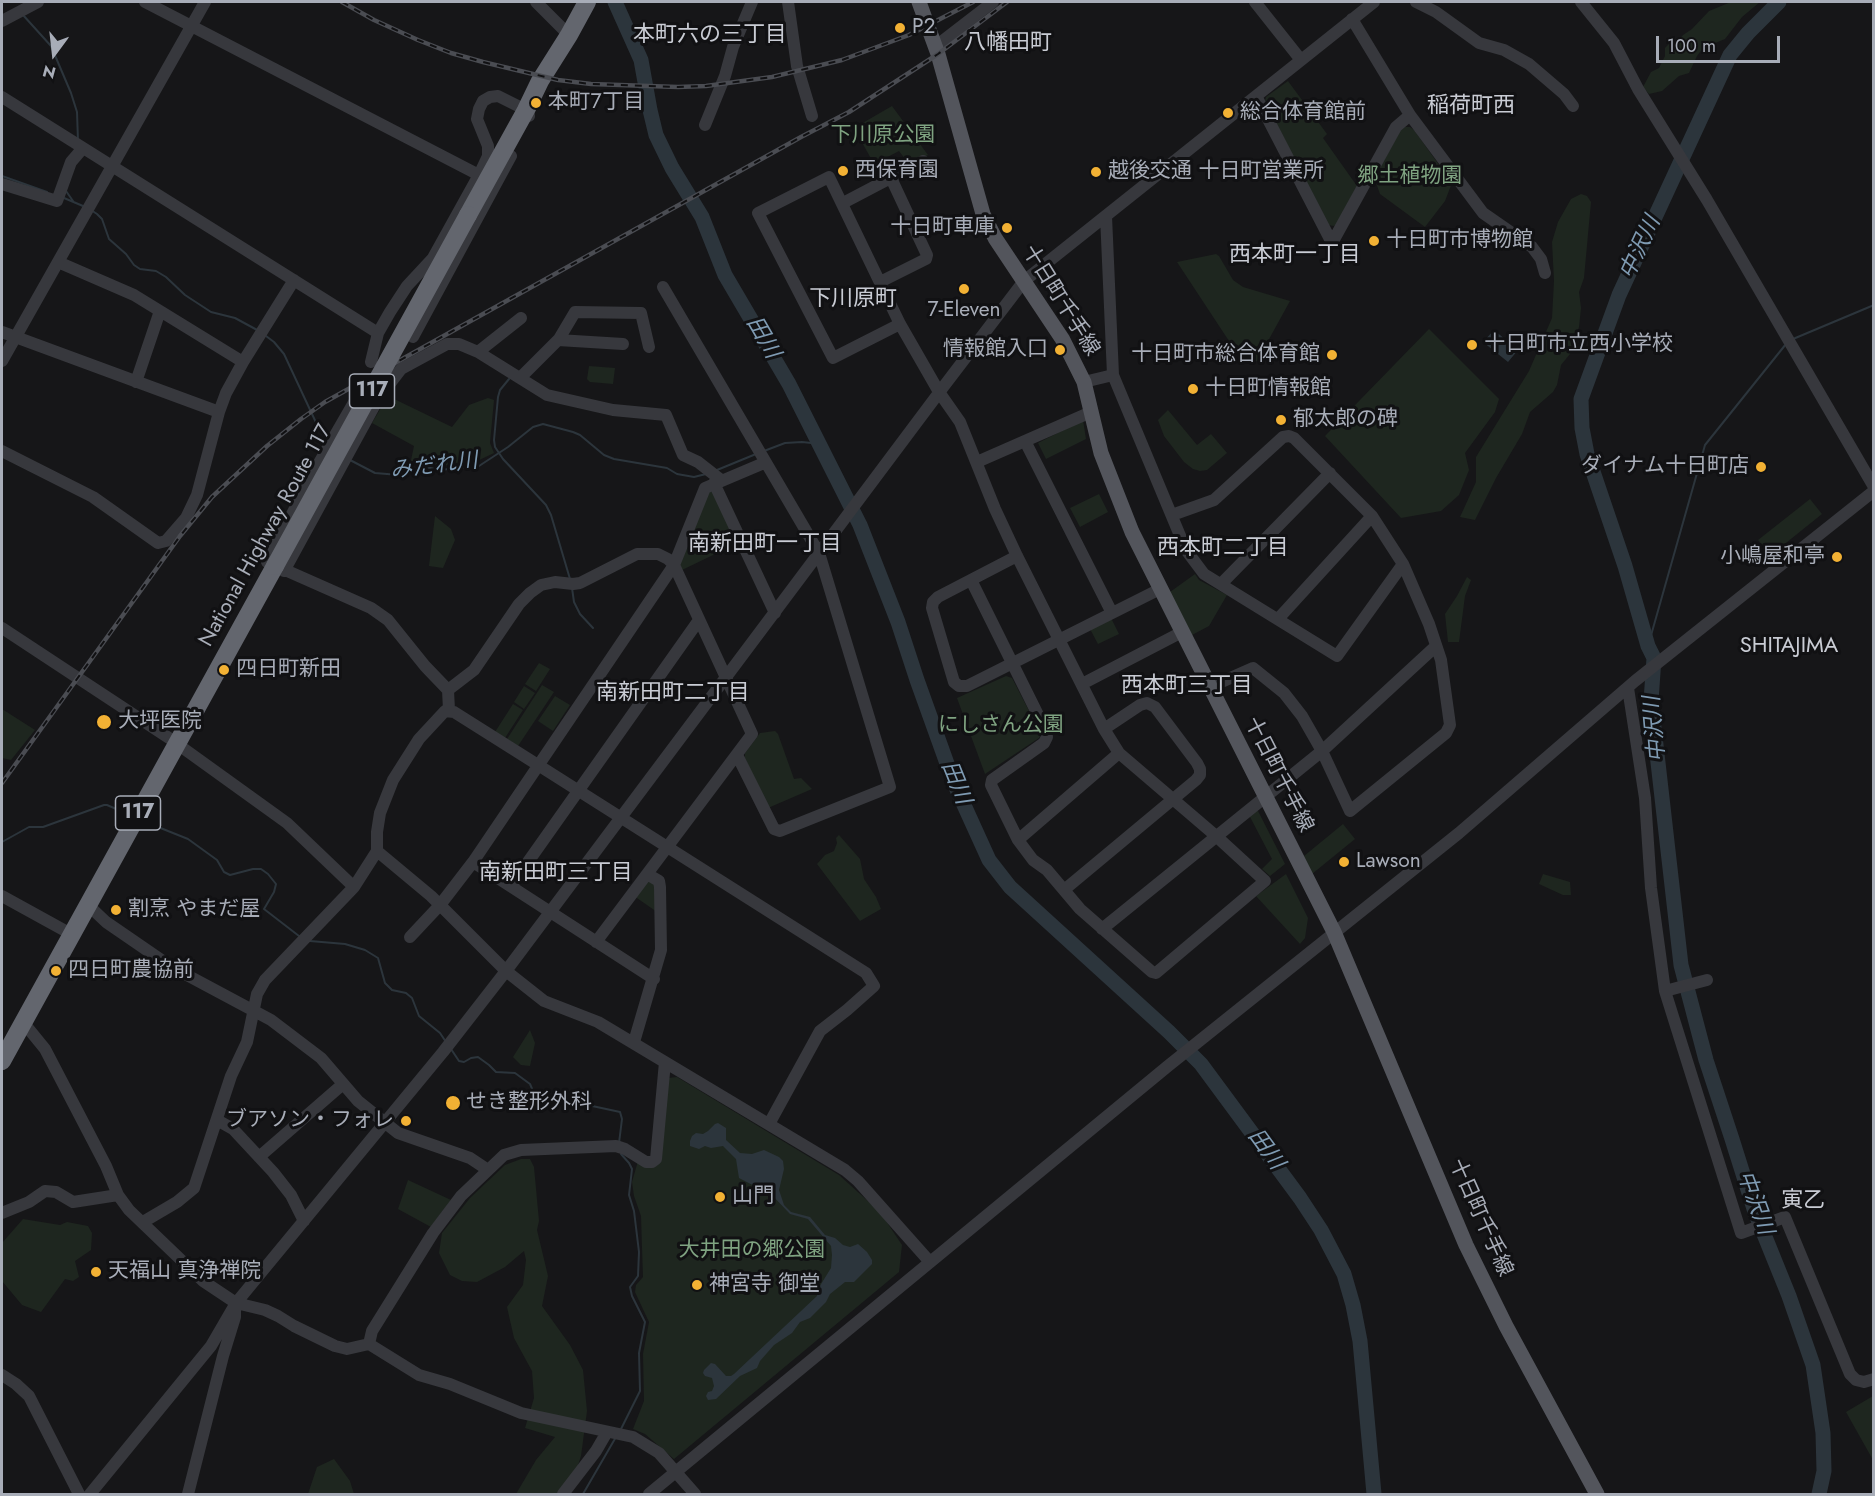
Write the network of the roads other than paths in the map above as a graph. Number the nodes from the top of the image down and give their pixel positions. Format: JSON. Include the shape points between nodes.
{"nodes":[{"id":1,"x":38,"y":2,"type":"edge"},
{"id":2,"x":146,"y":2,"type":"edge"},
{"id":3,"x":205,"y":2,"type":"edge"},
{"id":4,"x":536,"y":2,"type":"edge"},
{"id":5,"x":587,"y":2,"type":"edge"},
{"id":6,"x":752,"y":2,"type":"edge"},
{"id":7,"x":788,"y":2,"type":"edge"},
{"id":8,"x":919,"y":2,"type":"edge"},
{"id":9,"x":993,"y":2,"type":"edge"},
{"id":10,"x":1255,"y":2,"type":"edge"},
{"id":11,"x":1374,"y":2,"type":"edge"},
{"id":12,"x":1416,"y":2,"type":"edge"},
{"id":13,"x":1581,"y":2,"type":"edge"},
{"id":14,"x":1352,"y":19,"type":"junction"},
{"id":15,"x":2,"y":21,"type":"edge"},
{"id":16,"x":193,"y":26,"type":"junction"},
{"id":17,"x":569,"y":35,"type":"junction"},
{"id":18,"x":936,"y":46,"type":"junction"},
{"id":19,"x":1301,"y":60,"type":"junction"},
{"id":20,"x":1256,"y":96,"type":"junction"},
{"id":21,"x":2,"y":97,"type":"edge"},
{"id":22,"x":1573,"y":106,"type":"dead end"},
{"id":23,"x":526,"y":110,"type":"junction"},
{"id":24,"x":1410,"y":115,"type":"junction"},
{"id":25,"x":812,"y":116,"type":"dead end"},
{"id":26,"x":705,"y":125,"type":"dead end"},
{"id":27,"x":83,"y":148,"type":"junction"},
{"id":28,"x":923,"y":161,"type":"dead end"},
{"id":29,"x":112,"y":165,"type":"junction"},
{"id":30,"x":479,"y":175,"type":"junction"},
{"id":31,"x":891,"y":178,"type":"junction"},
{"id":32,"x":2,"y":184,"type":"edge"},
{"id":33,"x":843,"y":203,"type":"junction"},
{"id":34,"x":1106,"y":216,"type":"junction"},
{"id":35,"x":58,"y":262,"type":"junction"},
{"id":36,"x":1545,"y":273,"type":"dead end"},
{"id":37,"x":294,"y":280,"type":"junction"},
{"id":38,"x":1024,"y":281,"type":"junction"},
{"id":39,"x":880,"y":282,"type":"junction"},
{"id":40,"x":663,"y":287,"type":"dead end"},
{"id":41,"x":394,"y":306,"type":"junction"},
{"id":42,"x":160,"y":311,"type":"junction"},
{"id":43,"x":521,"y":318,"type":"dead end"},
{"id":44,"x":421,"y":322,"type":"junction"},
{"id":45,"x":900,"y":324,"type":"junction"},
{"id":46,"x":2,"y":332,"type":"edge"},
{"id":47,"x":378,"y":333,"type":"junction"},
{"id":48,"x":413,"y":337,"type":"dead end"},
{"id":49,"x":15,"y":338,"type":"junction"},
{"id":50,"x":558,"y":340,"type":"junction"},
{"id":51,"x":623,"y":344,"type":"dead end"},
{"id":52,"x":649,"y":347,"type":"dead end"},
{"id":53,"x":478,"y":352,"type":"junction"},
{"id":54,"x":2,"y":361,"type":"edge"},
{"id":55,"x":243,"y":362,"type":"junction"},
{"id":56,"x":371,"y":362,"type":"dead end"},
{"id":57,"x":1113,"y":375,"type":"junction"},
{"id":58,"x":521,"y":377,"type":"junction"},
{"id":59,"x":136,"y":382,"type":"junction"},
{"id":60,"x":1084,"y":382,"type":"junction"},
{"id":61,"x":364,"y":385,"type":"dead end"},
{"id":62,"x":939,"y":392,"type":"junction"},
{"id":63,"x":219,"y":412,"type":"junction"},
{"id":64,"x":1091,"y":412,"type":"junction"},
{"id":65,"x":342,"y":424,"type":"junction"},
{"id":66,"x":360,"y":433,"type":"junction"},
{"id":67,"x":1025,"y":441,"type":"junction"},
{"id":68,"x":2,"y":452,"type":"edge"},
{"id":69,"x":977,"y":462,"type":"junction"},
{"id":70,"x":764,"y":463,"type":"junction"},
{"id":71,"x":1330,"y":473,"type":"junction"},
{"id":72,"x":714,"y":476,"type":"junction"},
{"id":73,"x":1874,"y":489,"type":"edge"},
{"id":74,"x":1172,"y":515,"type":"junction"},
{"id":75,"x":1372,"y":516,"type":"junction"},
{"id":76,"x":819,"y":553,"type":"junction"},
{"id":77,"x":1017,"y":556,"type":"junction"},
{"id":78,"x":1403,"y":564,"type":"junction"},
{"id":79,"x":674,"y":565,"type":"junction"},
{"id":80,"x":280,"y":568,"type":"junction"},
{"id":81,"x":970,"y":580,"type":"junction"},
{"id":82,"x":1221,"y":584,"type":"junction"},
{"id":83,"x":1160,"y":589,"type":"junction"},
{"id":84,"x":775,"y":613,"type":"junction"},
{"id":85,"x":1112,"y":613,"type":"junction"},
{"id":86,"x":699,"y":620,"type":"junction"},
{"id":87,"x":1278,"y":620,"type":"junction"},
{"id":88,"x":2,"y":628,"type":"edge"},
{"id":89,"x":1182,"y":632,"type":"junction"},
{"id":90,"x":1059,"y":640,"type":"junction"},
{"id":91,"x":1436,"y":646,"type":"junction"},
{"id":92,"x":1012,"y":663,"type":"junction"},
{"id":93,"x":726,"y":678,"type":"junction"},
{"id":94,"x":1082,"y":684,"type":"junction"},
{"id":95,"x":1632,"y":684,"type":"junction"},
{"id":96,"x":1210,"y":687,"type":"junction"},
{"id":97,"x":448,"y":690,"type":"junction"},
{"id":98,"x":449,"y":710,"type":"junction"},
{"id":99,"x":1104,"y":729,"type":"junction"},
{"id":100,"x":176,"y":743,"type":"junction"},
{"id":101,"x":1322,"y":751,"type":"junction"},
{"id":102,"x":1119,"y":753,"type":"junction"},
{"id":103,"x":737,"y":755,"type":"junction"},
{"id":104,"x":538,"y":765,"type":"junction"},
{"id":105,"x":578,"y":790,"type":"junction"},
{"id":106,"x":1265,"y":796,"type":"junction"},
{"id":107,"x":1173,"y":798,"type":"junction"},
{"id":108,"x":621,"y":818,"type":"junction"},
{"id":109,"x":1216,"y":836,"type":"junction"},
{"id":110,"x":1018,"y":840,"type":"junction"},
{"id":111,"x":667,"y":848,"type":"junction"},
{"id":112,"x":377,"y":851,"type":"junction"},
{"id":113,"x":473,"y":862,"type":"junction"},
{"id":114,"x":647,"y":874,"type":"junction"},
{"id":115,"x":511,"y":886,"type":"junction"},
{"id":116,"x":354,"y":887,"type":"junction"},
{"id":117,"x":1064,"y":890,"type":"junction"},
{"id":118,"x":2,"y":896,"type":"edge"},
{"id":119,"x":87,"y":904,"type":"junction"},
{"id":120,"x":440,"y":904,"type":"junction"},
{"id":121,"x":550,"y":913,"type":"junction"},
{"id":122,"x":1102,"y":929,"type":"junction"},
{"id":123,"x":1334,"y":932,"type":"junction"},
{"id":124,"x":71,"y":934,"type":"junction"},
{"id":125,"x":410,"y":938,"type":"dead end"},
{"id":126,"x":596,"y":942,"type":"junction"},
{"id":127,"x":506,"y":971,"type":"junction"},
{"id":128,"x":654,"y":979,"type":"junction"},
{"id":129,"x":1705,"y":981,"type":"dead end"},
{"id":130,"x":1668,"y":990,"type":"junction"},
{"id":131,"x":254,"y":1010,"type":"junction"},
{"id":132,"x":23,"y":1022,"type":"junction"},
{"id":133,"x":634,"y":1042,"type":"junction"},
{"id":134,"x":2,"y":1060,"type":"edge"},
{"id":135,"x":665,"y":1062,"type":"junction"},
{"id":136,"x":344,"y":1084,"type":"junction"},
{"id":137,"x":217,"y":1120,"type":"junction"},
{"id":138,"x":384,"y":1124,"type":"junction"},
{"id":139,"x":769,"y":1124,"type":"junction"},
{"id":140,"x":259,"y":1157,"type":"junction"},
{"id":141,"x":488,"y":1170,"type":"junction"},
{"id":142,"x":118,"y":1195,"type":"junction"},
{"id":143,"x":2,"y":1212,"type":"edge"},
{"id":144,"x":304,"y":1221,"type":"junction"},
{"id":145,"x":143,"y":1222,"type":"junction"},
{"id":146,"x":930,"y":1262,"type":"junction"},
{"id":147,"x":236,"y":1303,"type":"junction"},
{"id":148,"x":369,"y":1344,"type":"junction"},
{"id":149,"x":210,"y":1346,"type":"junction"},
{"id":150,"x":223,"y":1356,"type":"junction"},
{"id":151,"x":2,"y":1375,"type":"edge"},
{"id":152,"x":1874,"y":1379,"type":"edge"},
{"id":153,"x":608,"y":1432,"type":"junction"},
{"id":154,"x":676,"y":1472,"type":"junction"},
{"id":155,"x":79,"y":1494,"type":"edge"},
{"id":156,"x":90,"y":1494,"type":"edge"},
{"id":157,"x":188,"y":1494,"type":"edge"},
{"id":158,"x":563,"y":1494,"type":"edge"},
{"id":159,"x":649,"y":1494,"type":"edge"},
{"id":160,"x":695,"y":1494,"type":"edge"},
{"id":161,"x":1597,"y":1494,"type":"edge"}],
"edges":[{"from":1,"to":15,"type":"street"},
{"from":2,"to":16,"type":"street"},
{"from":3,"to":16,"type":"street"},
{"from":4,"to":17,"type":"street"},
{"from":5,"to":17,"type":"highway","name":"National Highway Route 117","number":"117"},
{"from":6,"to":26,"type":"street"},
{"from":7,"to":25,"type":"street","via":[[797,66]]},
{"from":8,"to":18,"type":"main road","name":"十日町千手線"},
{"from":9,"to":18,"type":"street"},
{"from":10,"to":19,"type":"street"},
{"from":11,"to":14,"type":"street"},
{"from":12,"to":22,"type":"street","via":[[1479,43],[1504,50],[1529,64]]},
{"from":13,"to":73,"type":"street","via":[[1614,43]]},
{"from":14,"to":19,"type":"street"},
{"from":14,"to":24,"type":"street"},
{"from":16,"to":29,"type":"street"},
{"from":16,"to":30,"type":"street"},
{"from":17,"to":23,"type":"highway","name":"National Highway Route 117","number":"117"},
{"from":18,"to":38,"type":"main road","name":"十日町千手線","via":[[983,214]]},
{"from":19,"to":20,"type":"street"},
{"from":20,"to":24,"type":"street","via":[[1332,243],[1396,127]]},
{"from":20,"to":34,"type":"street"},
{"from":21,"to":27,"type":"street"},
{"from":23,"to":30,"type":"street","via":[[498,96],[483,102],[477,119],[488,156]]},
{"from":23,"to":44,"type":"street","via":[[527,125]]},
{"from":23,"to":80,"type":"highway","name":"National Highway Route 117","number":"117","bridge":true},
{"from":24,"to":36,"type":"street","via":[[1483,213],[1532,247]]},
{"from":27,"to":29,"type":"street"},
{"from":27,"to":32,"type":"street","via":[[71,162],[57,201]]},
{"from":28,"to":31,"type":"street"},
{"from":29,"to":35,"type":"street"},
{"from":29,"to":37,"type":"street"},
{"from":30,"to":41,"type":"street","via":[[433,258]]},
{"from":31,"to":33,"type":"street"},
{"from":31,"to":39,"type":"street","via":[[927,255]]},
{"from":33,"to":39,"type":"street"},
{"from":33,"to":45,"type":"street","via":[[829,177],[758,213],[833,358]]},
{"from":34,"to":38,"type":"street"},
{"from":34,"to":57,"type":"street"},
{"from":35,"to":42,"type":"street","via":[[134,295]]},
{"from":35,"to":49,"type":"street"},
{"from":37,"to":47,"type":"street"},
{"from":37,"to":55,"type":"street"},
{"from":38,"to":60,"type":"main road","name":"十日町千手線","via":[[1063,340]]},
{"from":38,"to":62,"type":"street"},
{"from":39,"to":45,"type":"street"},
{"from":40,"to":70,"type":"street"},
{"from":41,"to":44,"type":"street"},
{"from":41,"to":47,"type":"street"},
{"from":42,"to":55,"type":"street"},
{"from":42,"to":59,"type":"street"},
{"from":43,"to":53,"type":"street"},
{"from":44,"to":48,"type":"street"},
{"from":45,"to":62,"type":"street"},
{"from":46,"to":49,"type":"street"},
{"from":47,"to":56,"type":"street"},
{"from":49,"to":54,"type":"street"},
{"from":49,"to":59,"type":"street"},
{"from":50,"to":51,"type":"street"},
{"from":50,"to":52,"type":"street","via":[[575,312],[641,314]]},
{"from":50,"to":58,"type":"street"},
{"from":53,"to":58,"type":"street"},
{"from":53,"to":66,"type":"street","via":[[447,344],[401,369],[378,399]]},
{"from":55,"to":63,"type":"street"},
{"from":57,"to":60,"type":"street"},
{"from":57,"to":74,"type":"street"},
{"from":58,"to":72,"type":"street","via":[[547,395],[613,410],[666,415],[682,455]]},
{"from":59,"to":63,"type":"street"},
{"from":60,"to":64,"type":"main road","name":"十日町千手線"},
{"from":61,"to":65,"type":"street"},
{"from":62,"to":69,"type":"street","via":[[960,422]]},
{"from":62,"to":76,"type":"street"},
{"from":63,"to":68,"type":"street","via":[[197,495],[186,518],[166,541],[158,543],[93,497]]},
{"from":64,"to":67,"type":"street"},
{"from":64,"to":83,"type":"main road","name":"十日町千手線","via":[[1116,493]]},
{"from":65,"to":66,"type":"street"},
{"from":65,"to":80,"type":"street","via":[[268,558],[267,562]]},
{"from":66,"to":80,"type":"street"},
{"from":67,"to":69,"type":"street"},
{"from":67,"to":85,"type":"street"},
{"from":69,"to":77,"type":"street"},
{"from":70,"to":72,"type":"street"},
{"from":70,"to":76,"type":"street"},
{"from":71,"to":74,"type":"street","via":[[1294,438],[1283,437],[1214,500]]},
{"from":71,"to":75,"type":"street"},
{"from":71,"to":82,"type":"street"},
{"from":72,"to":79,"type":"street","via":[[705,488]]},
{"from":72,"to":84,"type":"street"},
{"from":73,"to":95,"type":"street"},
{"from":74,"to":82,"type":"street","via":[[1186,550],[1204,574]]},
{"from":75,"to":78,"type":"street"},
{"from":75,"to":87,"type":"street"},
{"from":76,"to":84,"type":"street"},
{"from":76,"to":103,"type":"street","via":[[890,787],[780,831],[774,829]]},
{"from":77,"to":81,"type":"street"},
{"from":77,"to":90,"type":"street"},
{"from":78,"to":87,"type":"street","via":[[1337,656]]},
{"from":78,"to":91,"type":"street"},
{"from":79,"to":86,"type":"street"},
{"from":79,"to":97,"type":"street","via":[[658,554],[638,554],[580,583],[541,585],[519,604],[474,670]]},
{"from":79,"to":104,"type":"street"},
{"from":80,"to":97,"type":"street","via":[[371,608],[388,620]]},
{"from":80,"to":100,"type":"highway","name":"National Highway Route 117","number":"117"},
{"from":81,"to":92,"type":"street"},
{"from":81,"to":92,"type":"street","via":[[938,597],[932,608],[954,682],[967,686]]},
{"from":82,"to":87,"type":"street"},
{"from":83,"to":85,"type":"street"},
{"from":83,"to":89,"type":"main road","name":"十日町千手線"},
{"from":84,"to":93,"type":"street"},
{"from":85,"to":90,"type":"street"},
{"from":86,"to":93,"type":"street"},
{"from":86,"to":105,"type":"street"},
{"from":88,"to":100,"type":"street"},
{"from":89,"to":94,"type":"street"},
{"from":89,"to":96,"type":"main road","name":"十日町千手線"},
{"from":90,"to":92,"type":"street"},
{"from":90,"to":94,"type":"street"},
{"from":91,"to":101,"type":"street"},
{"from":91,"to":101,"type":"street","via":[[1450,725],[1446,733],[1350,811]]},
{"from":92,"to":110,"type":"street","via":[[1047,737],[992,780]]},
{"from":93,"to":103,"type":"street","via":[[752,734]]},
{"from":93,"to":108,"type":"street"},
{"from":94,"to":99,"type":"street"},
{"from":95,"to":123,"type":"street","via":[[1459,833]]},
{"from":95,"to":130,"type":"street","via":[[1651,888]]},
{"from":96,"to":101,"type":"street","via":[[1253,668],[1284,693]]},
{"from":96,"to":106,"type":"main road","name":"十日町千手線"},
{"from":97,"to":98,"type":"street"},
{"from":98,"to":104,"type":"street"},
{"from":98,"to":112,"type":"street","via":[[419,739],[393,780],[380,813]]},
{"from":99,"to":102,"type":"street"},
{"from":99,"to":107,"type":"street","via":[[1140,705],[1148,703],[1155,707],[1200,769],[1196,780]]},
{"from":100,"to":116,"type":"street","via":[[287,823]]},
{"from":100,"to":119,"type":"highway","name":"National Highway Route 117","number":"117"},
{"from":101,"to":106,"type":"street"},
{"from":102,"to":107,"type":"street"},
{"from":102,"to":110,"type":"street"},
{"from":103,"to":111,"type":"street"},
{"from":104,"to":105,"type":"street"},
{"from":104,"to":113,"type":"street"},
{"from":105,"to":108,"type":"street"},
{"from":105,"to":115,"type":"street"},
{"from":106,"to":109,"type":"street"},
{"from":106,"to":123,"type":"main road","name":"十日町千手線"},
{"from":107,"to":109,"type":"street"},
{"from":107,"to":117,"type":"street"},
{"from":108,"to":111,"type":"street"},
{"from":108,"to":121,"type":"street"},
{"from":109,"to":122,"type":"street"},
{"from":109,"to":122,"type":"street","via":[[1265,881],[1156,973]]},
{"from":110,"to":117,"type":"street"},
{"from":111,"to":114,"type":"street"},
{"from":111,"to":139,"type":"street","via":[[866,973],[874,986],[820,1031]]},
{"from":112,"to":116,"type":"street"},
{"from":112,"to":120,"type":"street"},
{"from":113,"to":115,"type":"street"},
{"from":113,"to":120,"type":"street"},
{"from":114,"to":126,"type":"street"},
{"from":114,"to":128,"type":"street","via":[[659,881],[660,887],[661,950]]},
{"from":115,"to":121,"type":"street"},
{"from":116,"to":131,"type":"street","via":[[265,980]]},
{"from":117,"to":122,"type":"street"},
{"from":118,"to":124,"type":"street"},
{"from":119,"to":124,"type":"highway","name":"National Highway Route 117","number":"117"},
{"from":119,"to":131,"type":"street","via":[[114,928],[170,966]]},
{"from":120,"to":125,"type":"street"},
{"from":120,"to":127,"type":"street"},
{"from":121,"to":126,"type":"street"},
{"from":121,"to":127,"type":"street"},
{"from":123,"to":146,"type":"street"},
{"from":123,"to":161,"type":"main road","name":"十日町千手線","via":[[1466,1245]]},
{"from":124,"to":132,"type":"highway","name":"National Highway Route 117","number":"117"},
{"from":126,"to":128,"type":"street"},
{"from":127,"to":133,"type":"street","via":[[550,1004],[598,1022]]},
{"from":127,"to":138,"type":"street"},
{"from":128,"to":133,"type":"street"},
{"from":129,"to":130,"type":"street"},
{"from":130,"to":152,"type":"street","via":[[1741,1233],[1785,1217],[1850,1374],[1864,1382]]},
{"from":131,"to":136,"type":"street","via":[[321,1059]]},
{"from":131,"to":137,"type":"street","via":[[247,1042]]},
{"from":132,"to":134,"type":"highway","name":"National Highway Route 117","number":"117"},
{"from":132,"to":142,"type":"street","via":[[45,1049]]},
{"from":133,"to":135,"type":"street"},
{"from":135,"to":139,"type":"street"},
{"from":135,"to":141,"type":"street","via":[[656,1159],[652,1162],[616,1146],[521,1150],[504,1155]]},
{"from":136,"to":138,"type":"street"},
{"from":136,"to":140,"type":"street"},
{"from":137,"to":140,"type":"street","via":[[233,1129]]},
{"from":137,"to":145,"type":"street","via":[[194,1188]]},
{"from":138,"to":141,"type":"street","via":[[398,1133],[470,1158]]},
{"from":138,"to":144,"type":"street"},
{"from":139,"to":146,"type":"street","via":[[858,1181]]},
{"from":140,"to":144,"type":"street","via":[[291,1195]]},
{"from":141,"to":148,"type":"street","via":[[461,1196],[433,1233],[372,1331]]},
{"from":142,"to":143,"type":"street","via":[[74,1202],[45,1191]]},
{"from":142,"to":145,"type":"street"},
{"from":144,"to":147,"type":"street"},
{"from":145,"to":147,"type":"street","via":[[203,1281]]},
{"from":146,"to":154,"type":"street"},
{"from":147,"to":148,"type":"street","via":[[265,1310],[335,1346],[347,1349]]},
{"from":147,"to":149,"type":"street"},
{"from":147,"to":150,"type":"street"},
{"from":148,"to":153,"type":"street","via":[[419,1375],[521,1413]]},
{"from":149,"to":150,"type":"street"},
{"from":149,"to":156,"type":"street"},
{"from":150,"to":157,"type":"street"},
{"from":151,"to":155,"type":"street","via":[[29,1396]]},
{"from":153,"to":154,"type":"street","via":[[633,1437],[659,1453]]},
{"from":153,"to":158,"type":"street"},
{"from":154,"to":159,"type":"street"},
{"from":154,"to":160,"type":"street"}]}
